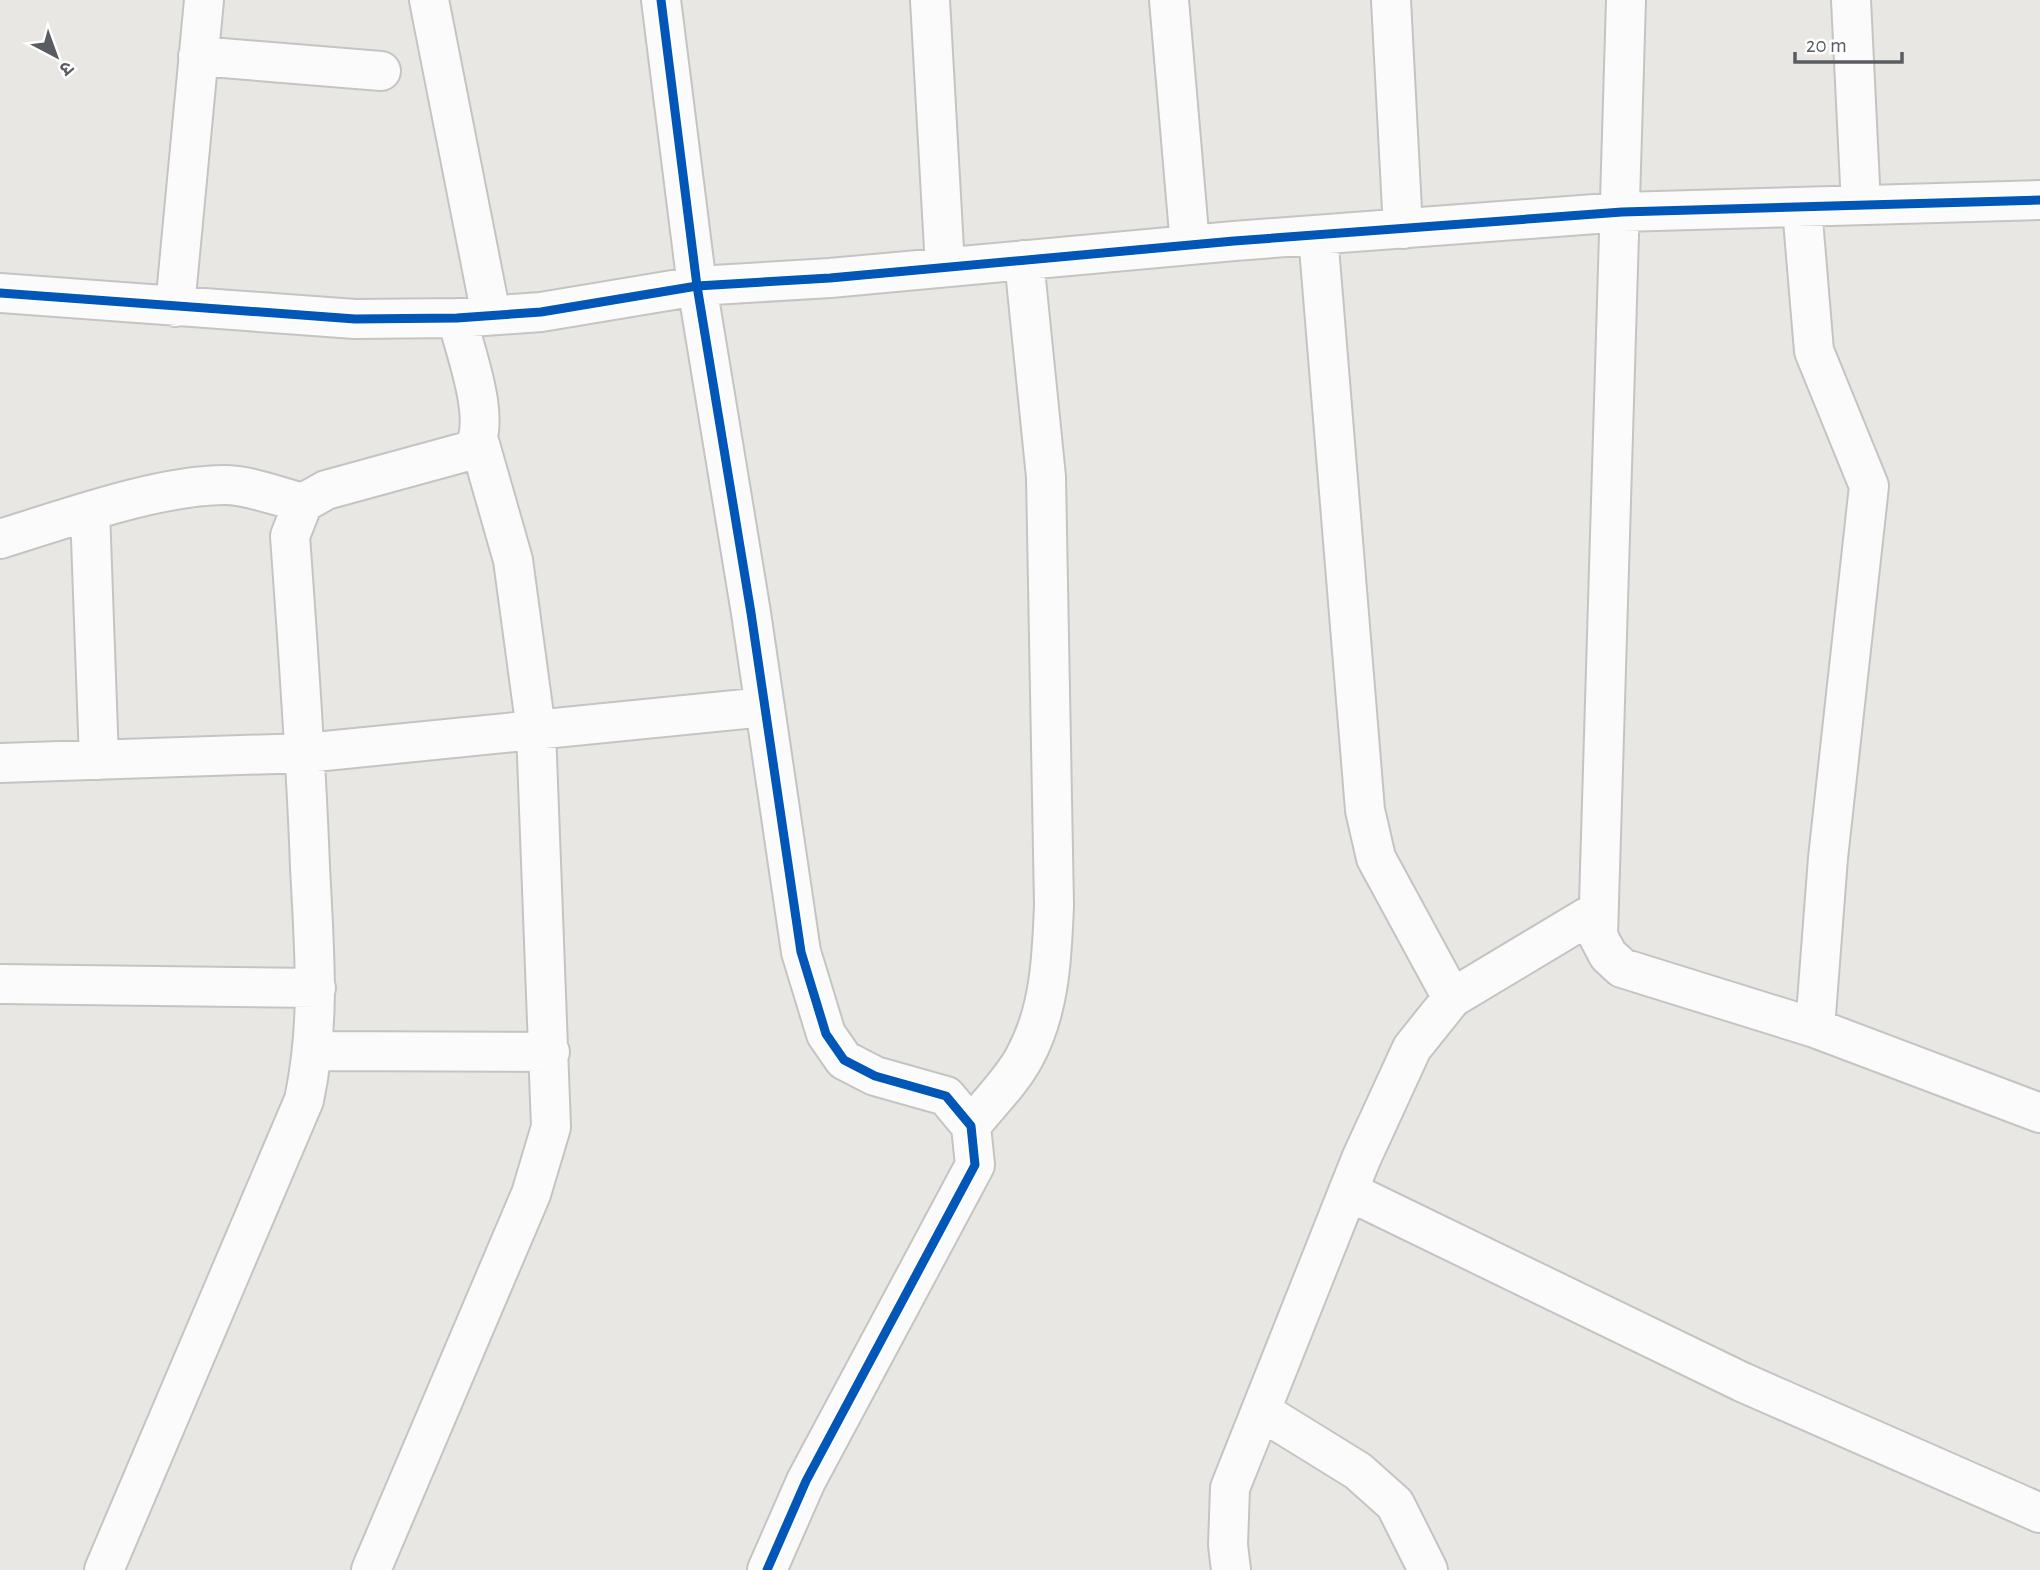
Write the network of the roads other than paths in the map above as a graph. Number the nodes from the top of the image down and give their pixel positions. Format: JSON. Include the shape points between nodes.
{"nodes":[{"id":1,"x":204,"y":0,"type":"edge"},
{"id":2,"x":429,"y":0,"type":"edge"},
{"id":3,"x":661,"y":0,"type":"edge"},
{"id":4,"x":930,"y":0,"type":"edge"},
{"id":5,"x":1168,"y":0,"type":"edge"},
{"id":6,"x":1391,"y":0,"type":"edge"},
{"id":7,"x":1626,"y":0,"type":"edge"},
{"id":8,"x":1851,"y":0,"type":"edge"},
{"id":9,"x":198,"y":57,"type":"junction"},
{"id":10,"x":381,"y":71,"type":"dead end"},
{"id":11,"x":2040,"y":200,"type":"edge"},
{"id":12,"x":1861,"y":205,"type":"junction"},
{"id":13,"x":1802,"y":208,"type":"junction"},
{"id":14,"x":1622,"y":212,"type":"junction"},
{"id":15,"x":1403,"y":229,"type":"junction"},
{"id":16,"x":1318,"y":235,"type":"junction"},
{"id":17,"x":1190,"y":245,"type":"junction"},
{"id":18,"x":1024,"y":260,"type":"junction"},
{"id":19,"x":945,"y":267,"type":"junction"},
{"id":20,"x":697,"y":286,"type":"junction"},
{"id":21,"x":0,"y":293,"type":"edge"},
{"id":22,"x":175,"y":307,"type":"junction"},
{"id":23,"x":474,"y":317,"type":"junction"},
{"id":24,"x":479,"y":441,"type":"junction"},
{"id":25,"x":303,"y":503,"type":"junction"},
{"id":26,"x":90,"y":511,"type":"junction"},
{"id":27,"x":0,"y":539,"type":"edge"},
{"id":28,"x":765,"y":707,"type":"junction"},
{"id":29,"x":536,"y":730,"type":"junction"},
{"id":30,"x":305,"y":753,"type":"junction"},
{"id":31,"x":99,"y":760,"type":"junction"},
{"id":32,"x":0,"y":762,"type":"edge"},
{"id":33,"x":1597,"y":911,"type":"junction"},
{"id":34,"x":0,"y":984,"type":"edge"},
{"id":35,"x":316,"y":988,"type":"junction"},
{"id":36,"x":1452,"y":998,"type":"junction"},
{"id":37,"x":1815,"y":1028,"type":"junction"},
{"id":38,"x":314,"y":1051,"type":"junction"},
{"id":39,"x":550,"y":1052,"type":"junction"},
{"id":40,"x":2040,"y":1113,"type":"edge"},
{"id":41,"x":971,"y":1126,"type":"junction"},
{"id":42,"x":1348,"y":1191,"type":"junction"},
{"id":43,"x":1261,"y":1411,"type":"junction"},
{"id":44,"x":2040,"y":1513,"type":"edge"},
{"id":45,"x":104,"y":1570,"type":"edge"},
{"id":46,"x":371,"y":1570,"type":"edge"},
{"id":47,"x":767,"y":1570,"type":"edge"},
{"id":48,"x":1231,"y":1570,"type":"edge"},
{"id":49,"x":1428,"y":1570,"type":"edge"}],
"edges":[{"from":1,"to":9,"type":"street"},
{"from":2,"to":23,"type":"street"},
{"from":3,"to":20,"type":"street"},
{"from":4,"to":19,"type":"street"},
{"from":5,"to":17,"type":"street"},
{"from":6,"to":15,"type":"street"},
{"from":7,"to":14,"type":"street"},
{"from":8,"to":12,"type":"street"},
{"from":9,"to":10,"type":"street"},
{"from":9,"to":22,"type":"street"},
{"from":11,"to":12,"type":"street"},
{"from":12,"to":13,"type":"street"},
{"from":13,"to":14,"type":"street"},
{"from":13,"to":37,"type":"street","via":[[1814,351],[1869,485],[1828,858]]},
{"from":14,"to":15,"type":"street"},
{"from":14,"to":33,"type":"street"},
{"from":15,"to":16,"type":"street"},
{"from":16,"to":17,"type":"street"},
{"from":16,"to":36,"type":"street","via":[[1365,810],[1376,858]]},
{"from":17,"to":18,"type":"street"},
{"from":18,"to":19,"type":"street"},
{"from":18,"to":41,"type":"street","via":[[1046,477],[1052,967],[1040,1020],[1024,1058]]},
{"from":19,"to":20,"type":"street"},
{"from":20,"to":23,"type":"street","via":[[541,312]]},
{"from":20,"to":28,"type":"street"},
{"from":21,"to":22,"type":"street"},
{"from":22,"to":23,"type":"street","via":[[355,319]]},
{"from":23,"to":24,"type":"street","via":[[482,422]]},
{"from":24,"to":25,"type":"street","via":[[472,450],[326,490]]},
{"from":24,"to":29,"type":"street","via":[[513,560]]},
{"from":25,"to":26,"type":"street","via":[[226,485]]},
{"from":25,"to":30,"type":"street","via":[[290,536]]},
{"from":26,"to":27,"type":"street"},
{"from":26,"to":31,"type":"street"},
{"from":28,"to":29,"type":"street"},
{"from":28,"to":41,"type":"street","via":[[801,952],[827,1034],[844,1060],[876,1076],[946,1096]]},
{"from":29,"to":30,"type":"street"},
{"from":29,"to":39,"type":"street"},
{"from":30,"to":31,"type":"street"},
{"from":30,"to":35,"type":"street"},
{"from":31,"to":32,"type":"street"},
{"from":33,"to":36,"type":"street"},
{"from":33,"to":37,"type":"street","via":[[1598,936],[1622,968]]},
{"from":34,"to":35,"type":"street"},
{"from":35,"to":38,"type":"street"},
{"from":36,"to":42,"type":"street","via":[[1412,1048]]},
{"from":37,"to":40,"type":"street"},
{"from":38,"to":39,"type":"street"},
{"from":38,"to":45,"type":"street","via":[[304,1100]]},
{"from":39,"to":46,"type":"street","via":[[551,1127],[531,1194]]},
{"from":41,"to":47,"type":"street","via":[[975,1165],[806,1481]]},
{"from":42,"to":43,"type":"street"},
{"from":42,"to":44,"type":"street","via":[[1742,1382]]},
{"from":43,"to":48,"type":"street","via":[[1230,1488]]},
{"from":43,"to":49,"type":"street","via":[[1358,1471],[1395,1504]]}]}
